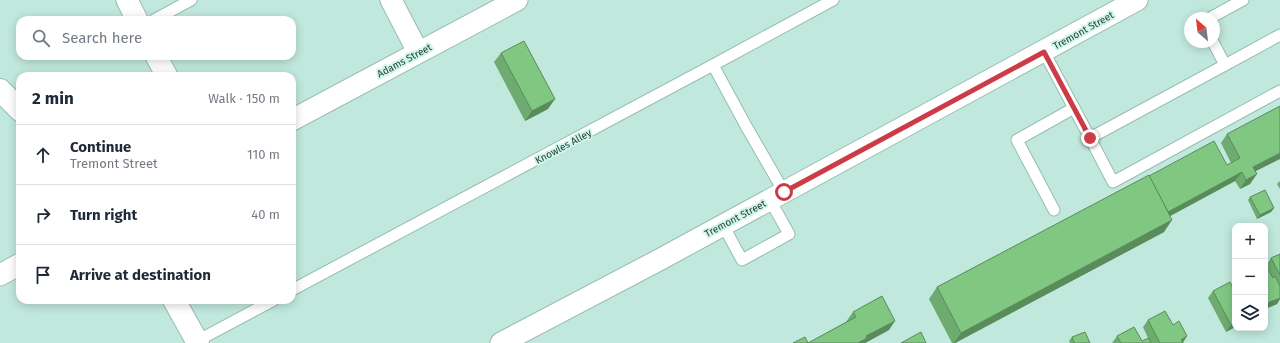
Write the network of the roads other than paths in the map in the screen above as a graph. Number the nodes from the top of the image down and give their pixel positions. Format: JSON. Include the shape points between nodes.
{"nodes":[{"id":1,"x":127,"y":0,"type":"edge"},
{"id":2,"x":191,"y":0,"type":"edge"},
{"id":3,"x":391,"y":0,"type":"edge"},
{"id":4,"x":517,"y":0,"type":"edge"},
{"id":5,"x":833,"y":0,"type":"edge"},
{"id":6,"x":1137,"y":0,"type":"edge"},
{"id":7,"x":1243,"y":0,"type":"edge"},
{"id":8,"x":1220,"y":13,"type":"edge"},
{"id":9,"x":135,"y":16,"type":"edge"},
{"id":10,"x":161,"y":16,"type":"edge"},
{"id":11,"x":1280,"y":35,"type":"edge"},
{"id":12,"x":1216,"y":48,"type":"edge"},
{"id":13,"x":418,"y":52,"type":"junction"},
{"id":14,"x":1044,"y":52,"type":"junction"},
{"id":15,"x":158,"y":60,"type":"edge"},
{"id":16,"x":713,"y":65,"type":"junction"},
{"id":17,"x":1225,"y":65,"type":"junction"},
{"id":18,"x":165,"y":72,"type":"edge"},
{"id":19,"x":0,"y":90,"type":"edge"},
{"id":20,"x":1280,"y":91,"type":"edge"},
{"id":21,"x":16,"y":106,"type":"edge"},
{"id":22,"x":1074,"y":108,"type":"junction"},
{"id":23,"x":296,"y":118,"type":"edge"},
{"id":24,"x":1090,"y":138,"type":"junction"},
{"id":25,"x":777,"y":196,"type":"junction"},
{"id":26,"x":1054,"y":210,"type":"dead end"},
{"id":27,"x":723,"y":225,"type":"junction"},
{"id":28,"x":16,"y":266,"type":"edge"},
{"id":29,"x":0,"y":275,"type":"edge"},
{"id":30,"x":296,"y":288,"type":"edge"},
{"id":31,"x":176,"y":304,"type":"edge"},
{"id":32,"x":267,"y":304,"type":"edge"},
{"id":33,"x":196,"y":342,"type":"edge"},
{"id":34,"x":501,"y":343,"type":"edge"}],
"edges":[{"from":1,"to":9,"type":"street"},
{"from":2,"to":10,"type":"lane"},
{"from":3,"to":13,"type":"street"},
{"from":4,"to":13,"type":"street","name":"Adams Street"},
{"from":5,"to":16,"type":"lane","name":"Knowles Alley"},
{"from":6,"to":14,"type":"street","name":"Tremont Street"},
{"from":7,"to":8,"type":"lane"},
{"from":11,"to":17,"type":"lane"},
{"from":12,"to":17,"type":"lane"},
{"from":13,"to":23,"type":"street","name":"Adams Street"},
{"from":14,"to":22,"type":"lane"},
{"from":14,"to":25,"type":"street","name":"Tremont Street"},
{"from":15,"to":18,"type":"street"},
{"from":16,"to":25,"type":"lane","via":[[746,126]]},
{"from":16,"to":30,"type":"lane","name":"Knowles Alley"},
{"from":17,"to":24,"type":"lane"},
{"from":19,"to":21,"type":"street"},
{"from":20,"to":24,"type":"lane","via":[[1113,182]]},
{"from":22,"to":24,"type":"lane"},
{"from":22,"to":26,"type":"lane","via":[[1017,140]]},
{"from":25,"to":27,"type":"street","name":"Tremont Street"},
{"from":25,"to":27,"type":"lane","via":[[789,234],[742,260]]},
{"from":27,"to":34,"type":"street","name":"Tremont Street"},
{"from":28,"to":29,"type":"street"},
{"from":31,"to":33,"type":"street"},
{"from":32,"to":33,"type":"lane"}]}
